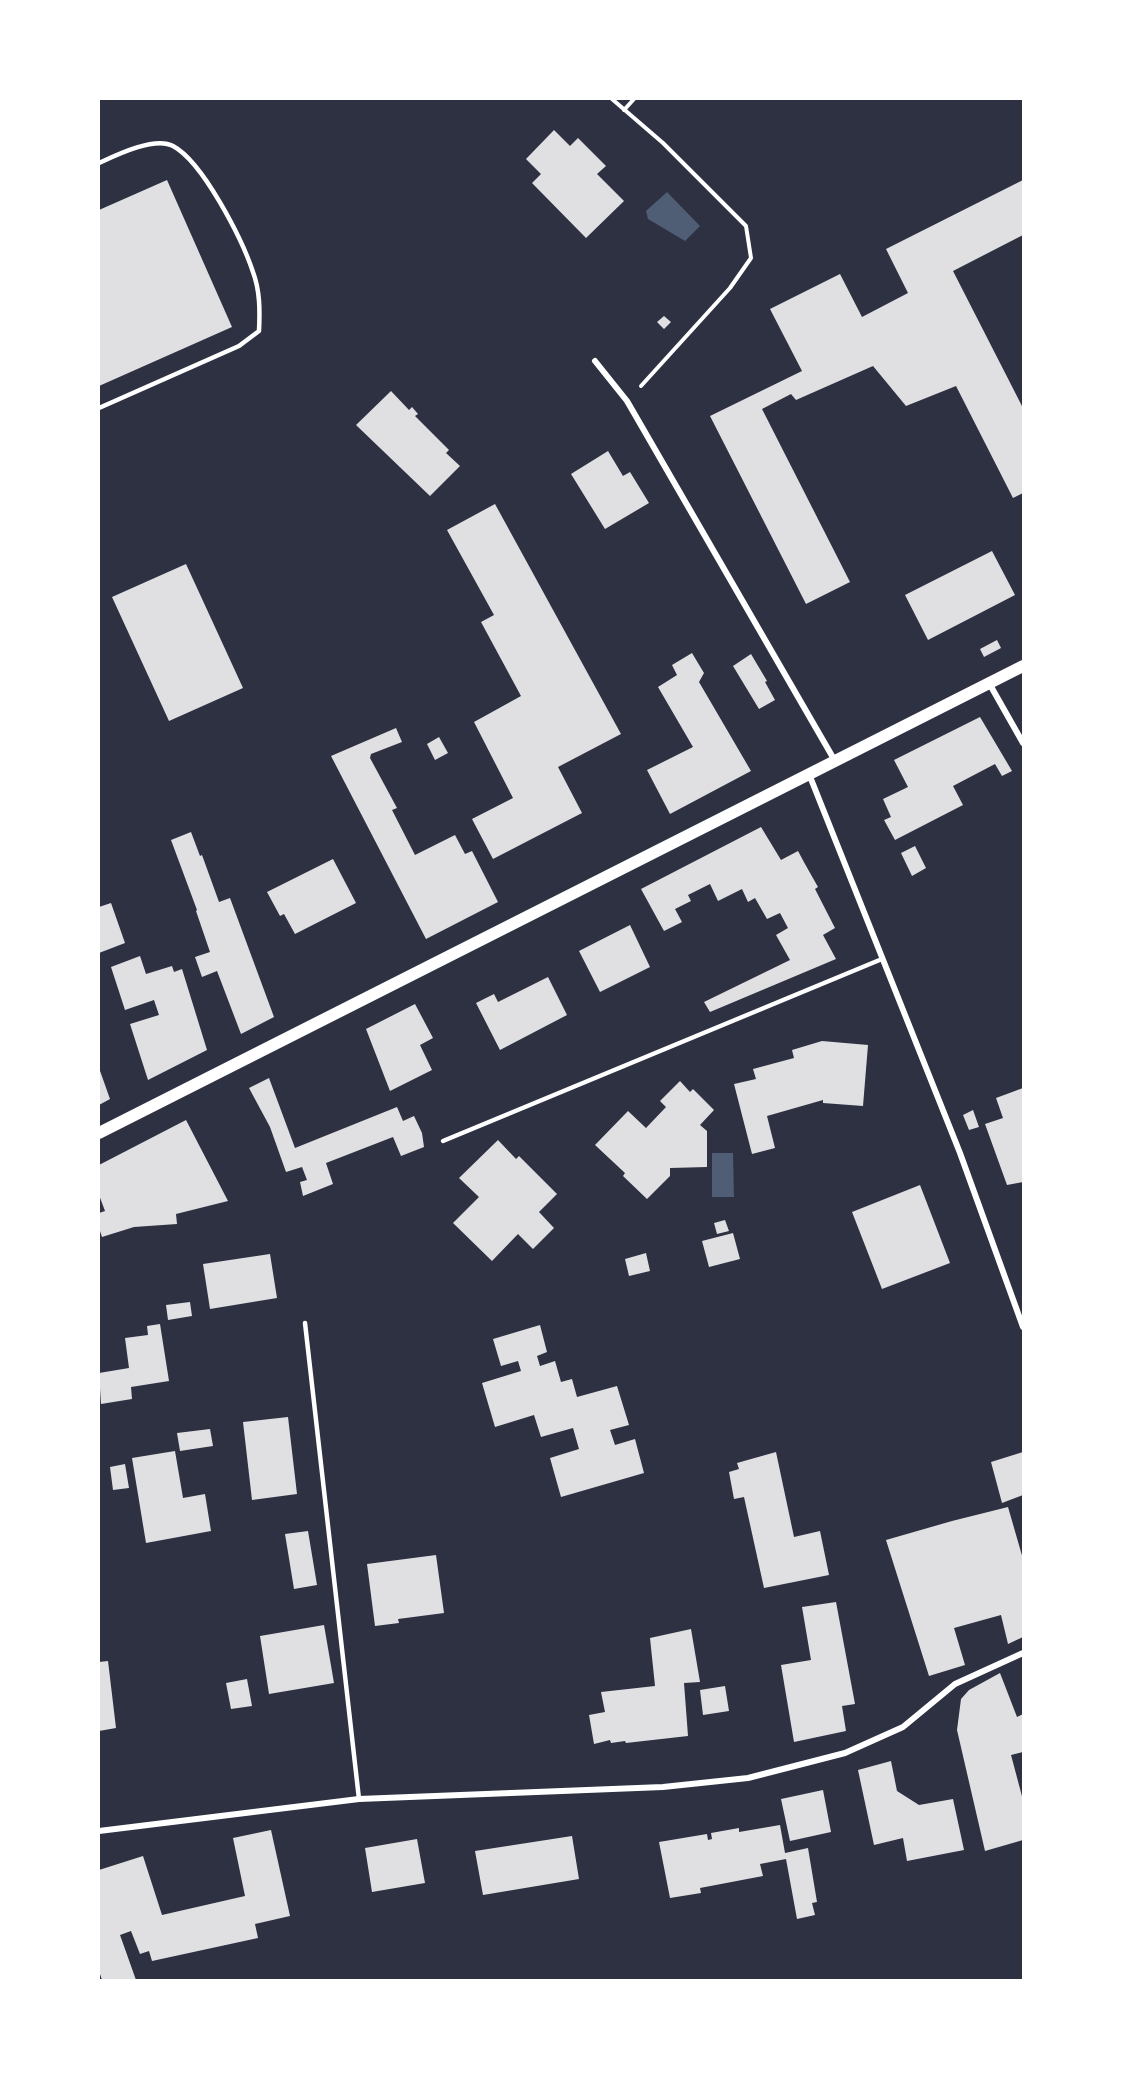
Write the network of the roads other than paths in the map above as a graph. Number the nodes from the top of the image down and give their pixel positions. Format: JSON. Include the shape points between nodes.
{"nodes":[{"id":1,"x":99,"y":163,"type":"edge"},
{"id":2,"x":595,"y":361,"type":"dead end"},
{"id":3,"x":99,"y":408,"type":"edge"},
{"id":4,"x":1023,"y":666,"type":"edge"},
{"id":5,"x":989,"y":683,"type":"junction"},
{"id":6,"x":1023,"y":743,"type":"edge"},
{"id":7,"x":835,"y":761,"type":"junction"},
{"id":8,"x":809,"y":774,"type":"junction"},
{"id":9,"x":882,"y":959,"type":"junction"},
{"id":10,"x":99,"y":1133,"type":"edge"},
{"id":11,"x":443,"y":1140,"type":"dead end"},
{"id":12,"x":305,"y":1323,"type":"dead end"},
{"id":13,"x":1023,"y":1327,"type":"edge"},
{"id":14,"x":1023,"y":1653,"type":"edge"},
{"id":15,"x":359,"y":1799,"type":"junction"},
{"id":16,"x":99,"y":1831,"type":"edge"}],
"edges":[{"from":1,"to":3,"type":"lane","via":[[156,142],[172,145],[195,166],[229,216],[253,272],[261,306],[259,330],[239,346]]},
{"from":2,"to":7,"type":"street","via":[[627,401]]},
{"from":4,"to":5,"type":"main road"},
{"from":5,"to":6,"type":"street"},
{"from":5,"to":7,"type":"main road"},
{"from":7,"to":8,"type":"main road"},
{"from":8,"to":9,"type":"street"},
{"from":8,"to":10,"type":"main road"},
{"from":9,"to":11,"type":"lane"},
{"from":9,"to":13,"type":"street","via":[[960,1153]]},
{"from":12,"to":15,"type":"lane"},
{"from":14,"to":15,"type":"street","via":[[955,1684],[903,1727],[845,1753],[748,1778],[663,1787]]},
{"from":15,"to":16,"type":"street"}]}
